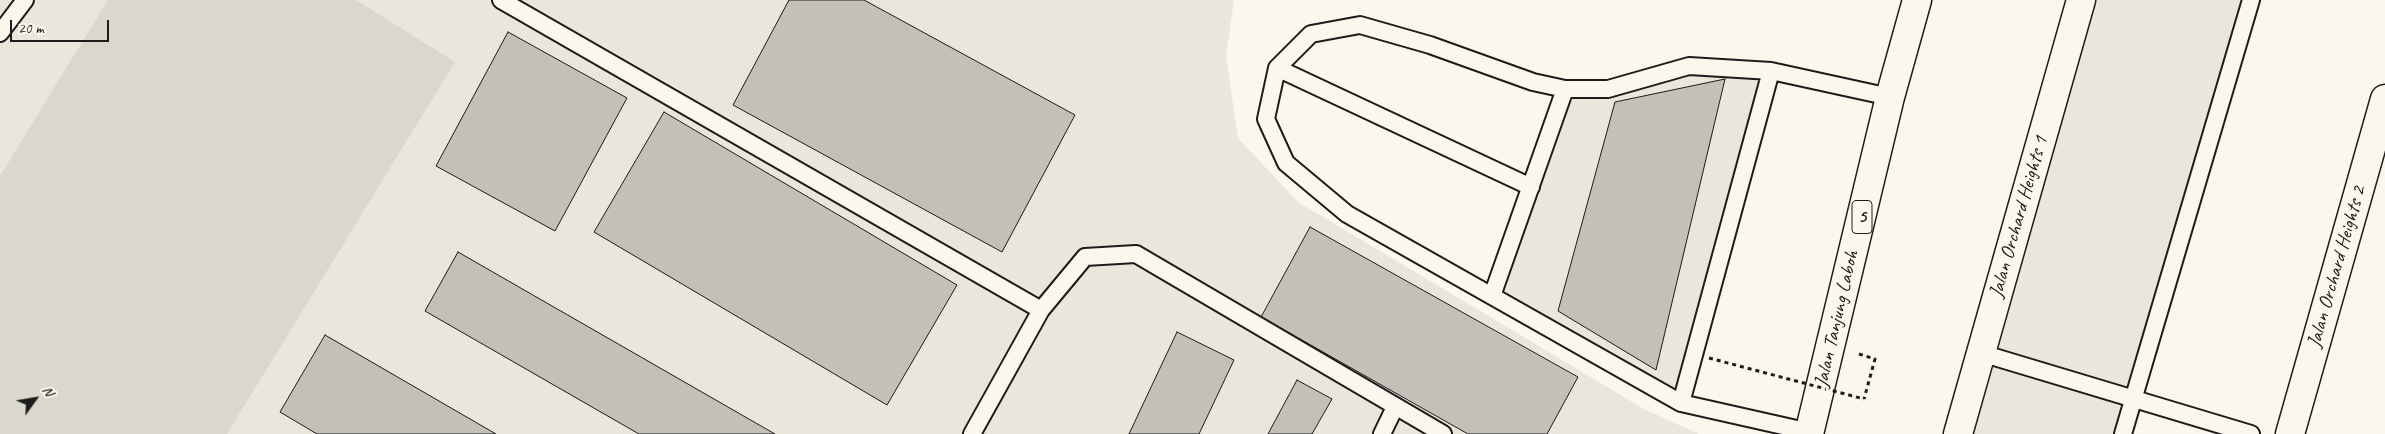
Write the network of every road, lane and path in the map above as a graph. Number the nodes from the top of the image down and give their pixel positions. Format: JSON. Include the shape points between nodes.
{"nodes":[{"id":1,"x":25,"y":0,"type":"edge"},
{"id":2,"x":501,"y":0,"type":"edge"},
{"id":3,"x":1917,"y":0,"type":"edge"},
{"id":4,"x":2081,"y":0,"type":"edge"},
{"id":5,"x":2251,"y":0,"type":"edge"},
{"id":6,"x":0,"y":33,"type":"edge"},
{"id":7,"x":1277,"y":68,"type":"junction"},
{"id":8,"x":1771,"y":71,"type":"junction"},
{"id":9,"x":1565,"y":88,"type":"junction"},
{"id":10,"x":1890,"y":97,"type":"junction"},
{"id":11,"x":2385,"y":99,"type":"edge"},
{"id":12,"x":1531,"y":187,"type":"junction"},
{"id":13,"x":1492,"y":296,"type":"junction"},
{"id":14,"x":1041,"y":310,"type":"junction"},
{"id":15,"x":1980,"y":354,"type":"junction"},
{"id":16,"x":1708,"y":358,"type":"dead end"},
{"id":17,"x":1874,"y":359,"type":"dead end"},
{"id":18,"x":2133,"y":398,"type":"junction"},
{"id":19,"x":1682,"y":403,"type":"junction"},
{"id":20,"x":1395,"y":406,"type":"junction"},
{"id":21,"x":1810,"y":433,"type":"edge"},
{"id":22,"x":972,"y":434,"type":"edge"},
{"id":23,"x":1382,"y":434,"type":"edge"},
{"id":24,"x":1443,"y":434,"type":"edge"},
{"id":25,"x":1958,"y":434,"type":"edge"},
{"id":26,"x":2123,"y":434,"type":"edge"},
{"id":27,"x":2251,"y":434,"type":"edge"},
{"id":28,"x":2290,"y":434,"type":"edge"}],
"edges":[{"from":1,"to":6,"type":"lane"},
{"from":2,"to":14,"type":"lane"},
{"from":3,"to":10,"type":"main road","name":"Jalan Tanjung Laboh","number":"5"},
{"from":4,"to":15,"type":"main road","name":"Jalan Orchard Heights 1"},
{"from":5,"to":18,"type":"lane"},
{"from":7,"to":9,"type":"lane","via":[[1312,34],[1360,24],[1533,82]]},
{"from":7,"to":12,"type":"lane"},
{"from":7,"to":13,"type":"lane","via":[[1266,119],[1286,162],[1347,214]]},
{"from":8,"to":9,"type":"lane","via":[[1689,66],[1608,90]]},
{"from":8,"to":10,"type":"lane"},
{"from":8,"to":19,"type":"lane"},
{"from":9,"to":12,"type":"lane"},
{"from":10,"to":21,"type":"main road","name":"Jalan Tanjung Laboh","number":"5"},
{"from":11,"to":28,"type":"main road","name":"Jalan Orchard Heights 2"},
{"from":12,"to":13,"type":"lane"},
{"from":13,"to":19,"type":"lane"},
{"from":14,"to":20,"type":"lane","via":[[1085,257],[1136,254]]},
{"from":14,"to":22,"type":"lane"},
{"from":15,"to":18,"type":"lane"},
{"from":15,"to":25,"type":"main road","name":"Jalan Orchard Heights 1"},
{"from":16,"to":17,"type":"path","bridge":true,"via":[[1864,399]]},
{"from":18,"to":26,"type":"lane"},
{"from":18,"to":27,"type":"lane"},
{"from":19,"to":21,"type":"lane"},
{"from":20,"to":23,"type":"lane"},
{"from":20,"to":24,"type":"lane"}]}
